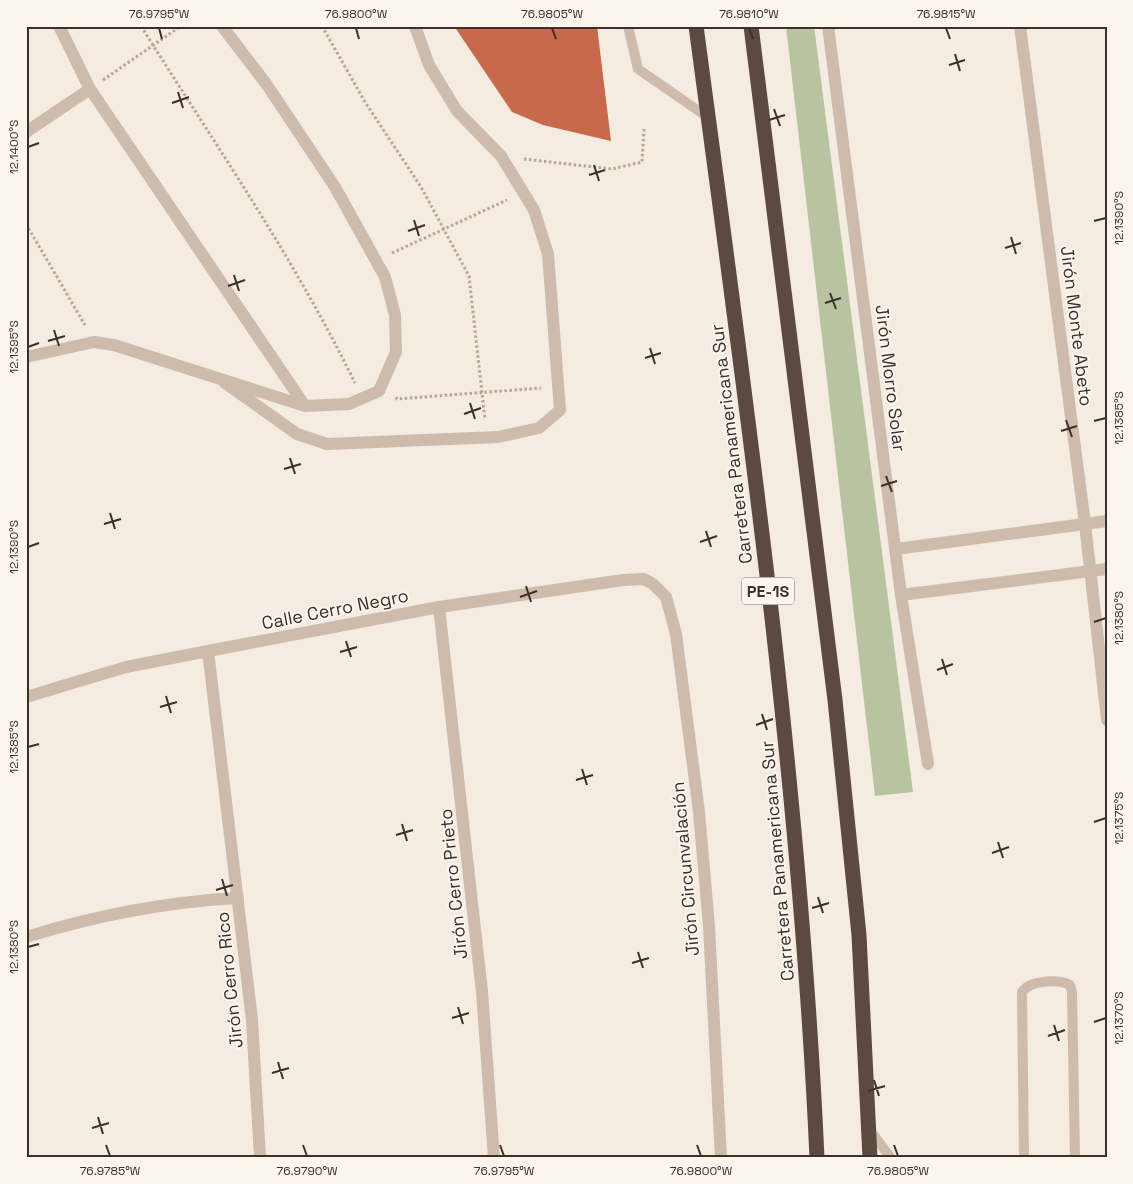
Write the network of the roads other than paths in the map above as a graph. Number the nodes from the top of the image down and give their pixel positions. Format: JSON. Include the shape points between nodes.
{"nodes":[{"id":1,"x":59,"y":26,"type":"edge"},
{"id":2,"x":222,"y":26,"type":"edge"},
{"id":3,"x":415,"y":26,"type":"edge"},
{"id":4,"x":628,"y":26,"type":"edge"},
{"id":5,"x":696,"y":26,"type":"edge"},
{"id":6,"x":752,"y":26,"type":"edge"},
{"id":7,"x":828,"y":26,"type":"edge"},
{"id":8,"x":1020,"y":26,"type":"edge"},
{"id":9,"x":90,"y":89,"type":"junction"},
{"id":10,"x":708,"y":118,"type":"junction"},
{"id":11,"x":26,"y":132,"type":"edge"},
{"id":12,"x":26,"y":357,"type":"edge"},
{"id":13,"x":224,"y":382,"type":"junction"},
{"id":14,"x":304,"y":406,"type":"junction"},
{"id":15,"x":1107,"y":521,"type":"edge"},
{"id":16,"x":1085,"y":524,"type":"junction"},
{"id":17,"x":896,"y":549,"type":"junction"},
{"id":18,"x":1107,"y":569,"type":"edge"},
{"id":19,"x":1090,"y":571,"type":"junction"},
{"id":20,"x":653,"y":584,"type":"joint"},
{"id":21,"x":901,"y":595,"type":"junction"},
{"id":22,"x":439,"y":607,"type":"junction"},
{"id":23,"x":208,"y":651,"type":"junction"},
{"id":24,"x":26,"y":697,"type":"edge"},
{"id":25,"x":1107,"y":720,"type":"edge"},
{"id":26,"x":928,"y":764,"type":"dead end"},
{"id":27,"x":238,"y":898,"type":"junction"},
{"id":28,"x":26,"y":937,"type":"edge"},
{"id":29,"x":869,"y":1129,"type":"junction"},
{"id":30,"x":870,"y":1157,"type":"edge"},
{"id":31,"x":260,"y":1158,"type":"edge"},
{"id":32,"x":494,"y":1158,"type":"edge"},
{"id":33,"x":721,"y":1158,"type":"edge"},
{"id":34,"x":817,"y":1158,"type":"edge"},
{"id":35,"x":891,"y":1158,"type":"edge"},
{"id":36,"x":1024,"y":1158,"type":"edge"},
{"id":37,"x":1075,"y":1158,"type":"edge"}],
"edges":[{"from":1,"to":9,"type":"street"},
{"from":2,"to":14,"type":"street","via":[[267,84],[335,187],[385,277],[395,315],[396,352],[379,391],[349,404]]},
{"from":3,"to":13,"type":"street","via":[[429,65],[457,111],[502,156],[534,210],[548,254],[560,410],[539,428],[487,437],[327,444],[297,434]]},
{"from":4,"to":10,"type":"lane","via":[[638,69]]},
{"from":5,"to":10,"type":"highway","name":"Carretera Panamericana Sur","number":"PE-1S"},
{"from":6,"to":29,"type":"highway","number":"PE-1S","via":[[835,700],[859,935]]},
{"from":7,"to":17,"type":"street","name":"Jirón Morro Solar"},
{"from":8,"to":16,"type":"street","name":"Jirón Monte Abeto"},
{"from":9,"to":11,"type":"street"},
{"from":9,"to":14,"type":"street"},
{"from":10,"to":34,"type":"highway","name":"Carretera Panamericana Sur","number":"PE-1S","via":[[782,711],[805,936]]},
{"from":12,"to":13,"type":"street","via":[[94,342],[114,345]]},
{"from":13,"to":14,"type":"street"},
{"from":15,"to":16,"type":"street"},
{"from":16,"to":17,"type":"street"},
{"from":16,"to":19,"type":"street","name":"Jirón Monte Abeto"},
{"from":17,"to":21,"type":"street","name":"Jirón Morro Solar"},
{"from":18,"to":19,"type":"street"},
{"from":19,"to":21,"type":"street"},
{"from":19,"to":25,"type":"street","name":"Jirón Monte Abeto"},
{"from":20,"to":22,"type":"street","name":"Calle Cerro Negro","via":[[644,580],[623,580]]},
{"from":20,"to":33,"type":"street","name":"Jirón Circunvalación","via":[[666,597],[676,634],[699,812],[709,926]]},
{"from":21,"to":26,"type":"street","name":"Jirón Morro Solar"},
{"from":22,"to":23,"type":"street","name":"Calle Cerro Negro"},
{"from":22,"to":32,"type":"street","name":"Jirón Cerro Prieto","via":[[482,992]]},
{"from":23,"to":24,"type":"street","name":"Calle Cerro Negro","via":[[126,668]]},
{"from":23,"to":27,"type":"street","name":"Jirón Cerro Rico"},
{"from":27,"to":28,"type":"street","via":[[145,907],[74,922]]},
{"from":27,"to":31,"type":"street","name":"Jirón Cerro Rico","via":[[252,1020]]},
{"from":29,"to":30,"type":"highway","number":"PE-1S"},
{"from":29,"to":35,"type":"lane"},
{"from":36,"to":37,"type":"lane","via":[[1022,992],[1032,983],[1064,982],[1070,985],[1072,992]]}]}
